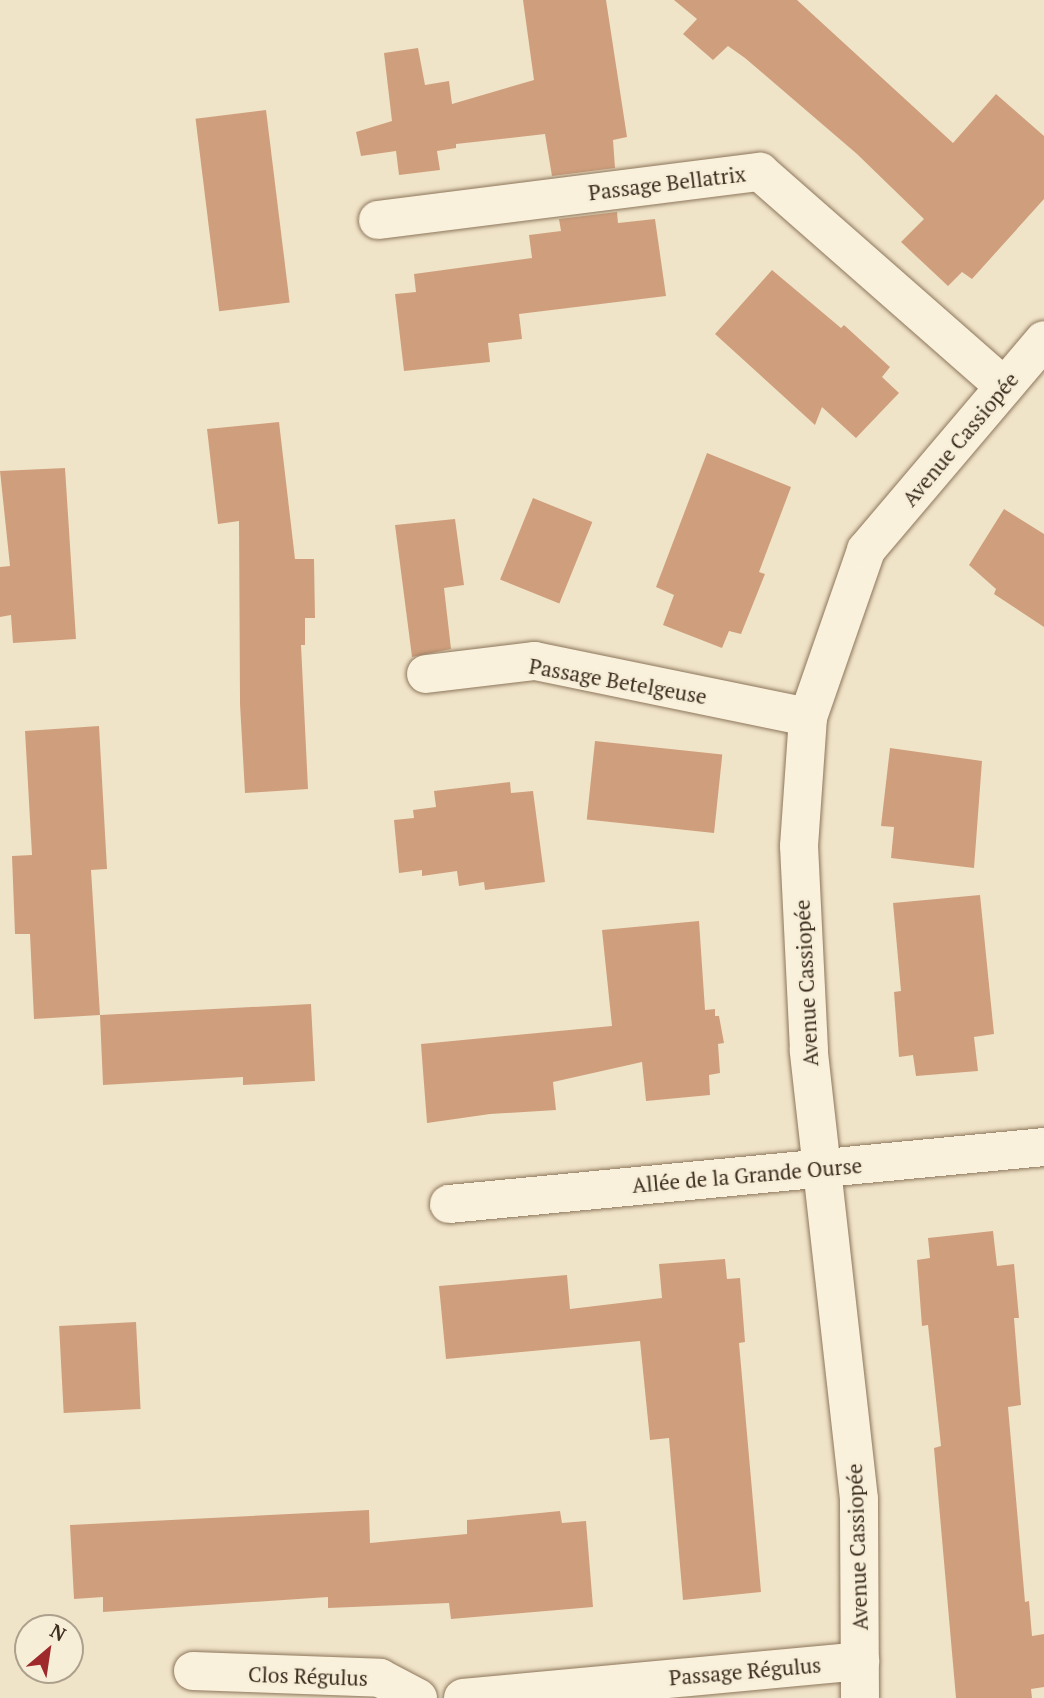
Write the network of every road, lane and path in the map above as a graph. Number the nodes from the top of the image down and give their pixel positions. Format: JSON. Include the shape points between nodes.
{"nodes":[{"id":1,"x":378,"y":220,"type":"dead end"},
{"id":2,"x":1044,"y":340,"type":"edge"},
{"id":3,"x":1004,"y":386,"type":"junction"},
{"id":4,"x":426,"y":674,"type":"dead end"},
{"id":5,"x":808,"y":717,"type":"junction"},
{"id":6,"x":1044,"y":1147,"type":"edge"},
{"id":7,"x":821,"y":1168,"type":"junction"},
{"id":8,"x":449,"y":1204,"type":"dead end"},
{"id":9,"x":193,"y":1671,"type":"dead end"},
{"id":10,"x":860,"y":1679,"type":"edge"},
{"id":11,"x":418,"y":1698,"type":"edge"},
{"id":12,"x":463,"y":1698,"type":"edge"}],
"edges":[{"from":1,"to":3,"type":"street","name":"Passage Bellatrix","via":[[761,172]]},
{"from":2,"to":3,"type":"street","name":"Avenue Cassiopée"},
{"from":3,"to":5,"type":"street","name":"Avenue Cassiopée","via":[[866,550]]},
{"from":4,"to":5,"type":"street","name":"Passage Betelgeuse","via":[[535,661]]},
{"from":5,"to":7,"type":"street","name":"Avenue Cassiopée","via":[[799,846],[808,1050]]},
{"from":6,"to":7,"type":"street","name":"Allée de la Grande Ourse"},
{"from":7,"to":8,"type":"street","name":"Allée de la Grande Ourse"},
{"from":7,"to":10,"type":"street","name":"Avenue Cassiopée","via":[[859,1499]]},
{"from":9,"to":11,"type":"street","name":"Clos Régulus","via":[[380,1678]]},
{"from":10,"to":12,"type":"street","name":"Passage Régulus"}]}
